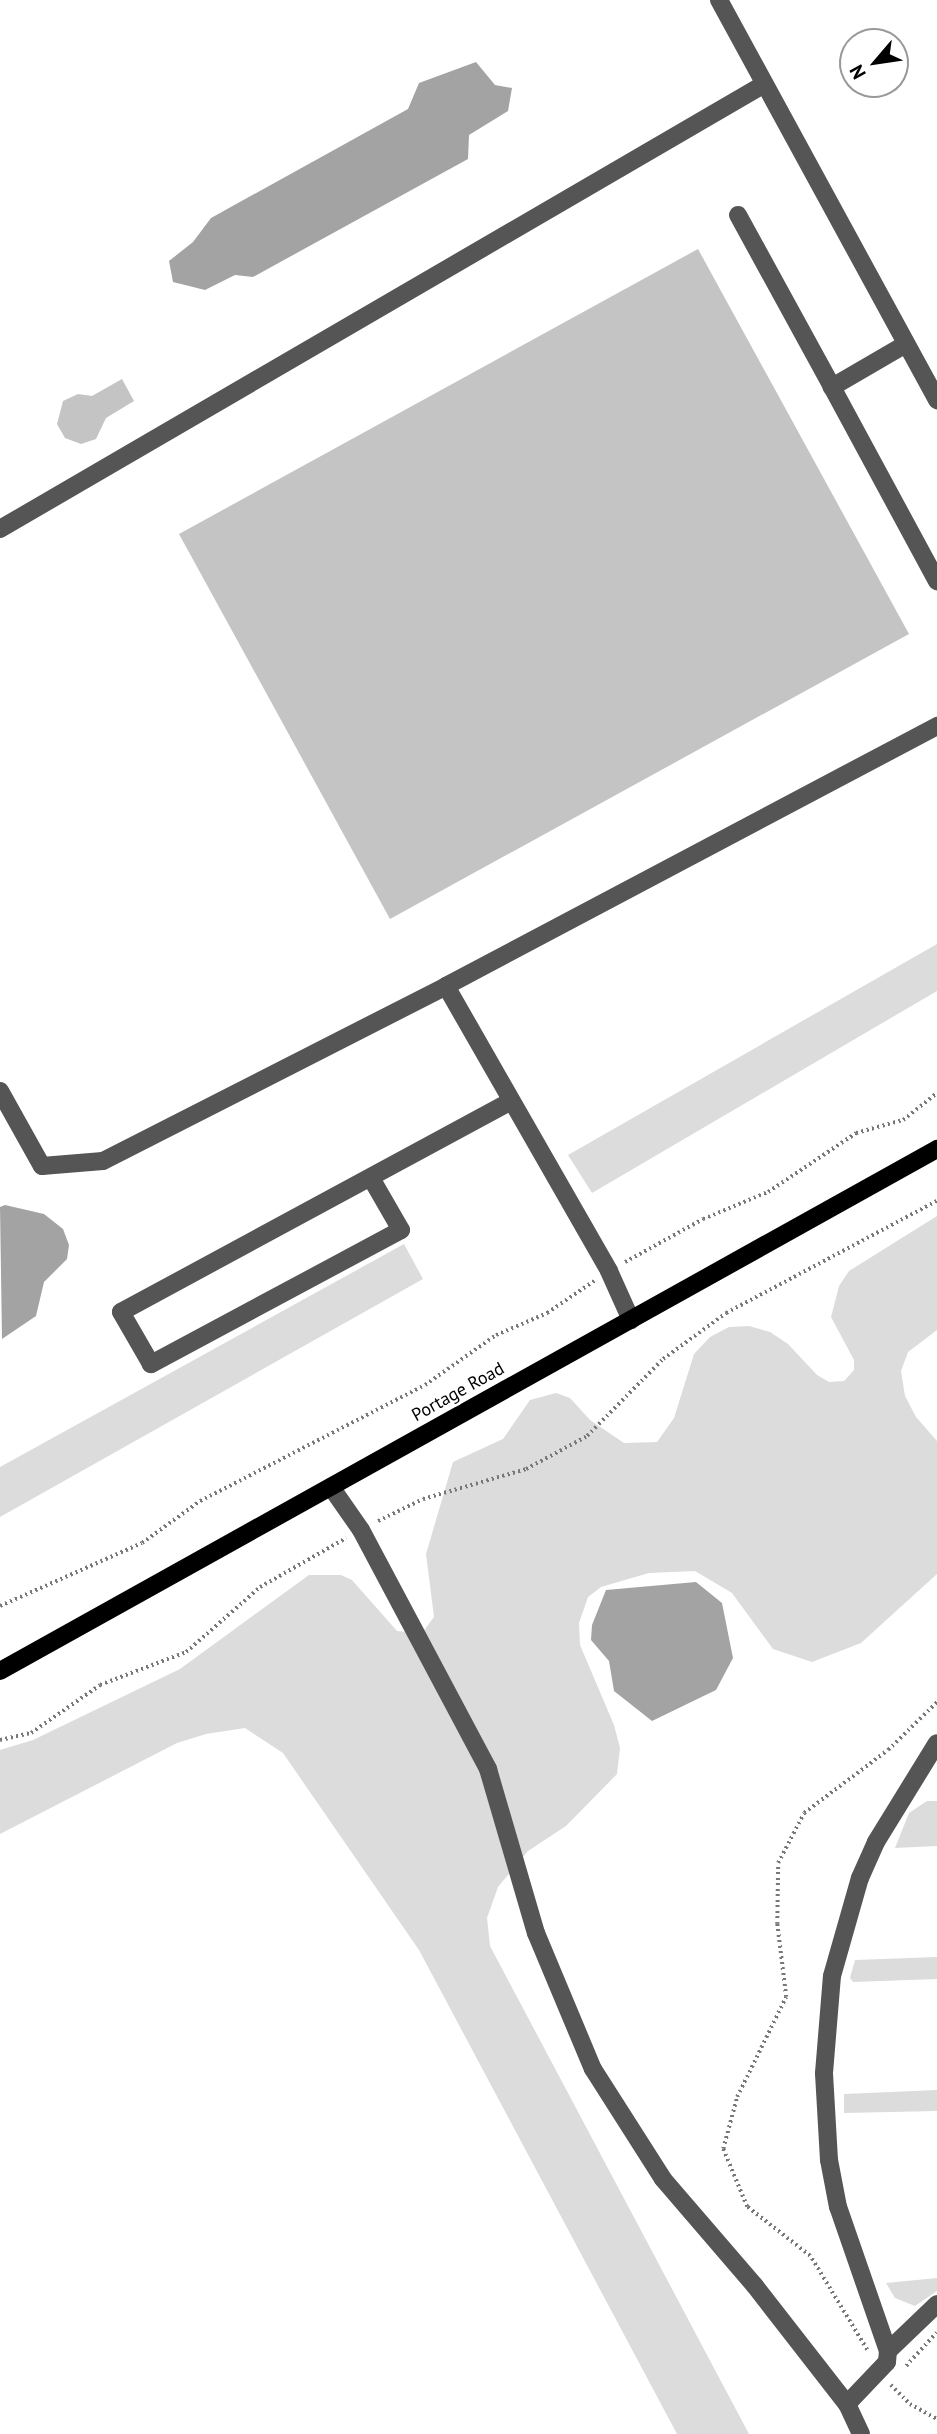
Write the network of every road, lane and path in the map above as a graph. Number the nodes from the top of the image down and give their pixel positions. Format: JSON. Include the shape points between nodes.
{"nodes":[{"id":1,"x":719,"y":0,"type":"edge"},
{"id":2,"x":763,"y":85,"type":"junction"},
{"id":3,"x":738,"y":215,"type":"dead end"},
{"id":4,"x":906,"y":344,"type":"junction"},
{"id":5,"x":832,"y":387,"type":"junction"},
{"id":6,"x":937,"y":400,"type":"edge"},
{"id":7,"x":0,"y":529,"type":"edge"},
{"id":8,"x":937,"y":581,"type":"edge"},
{"id":9,"x":937,"y":726,"type":"edge"},
{"id":10,"x":446,"y":986,"type":"junction"},
{"id":11,"x":0,"y":1091,"type":"edge"},
{"id":12,"x":937,"y":1093,"type":"edge"},
{"id":13,"x":510,"y":1102,"type":"junction"},
{"id":14,"x":937,"y":1149,"type":"edge"},
{"id":15,"x":371,"y":1178,"type":"junction"},
{"id":16,"x":937,"y":1200,"type":"edge"},
{"id":17,"x":609,"y":1271,"type":"junction"},
{"id":18,"x":632,"y":1320,"type":"junction"},
{"id":19,"x":331,"y":1487,"type":"junction"},
{"id":20,"x":361,"y":1530,"type":"junction"},
{"id":21,"x":0,"y":1606,"type":"edge"},
{"id":22,"x":0,"y":1671,"type":"edge"},
{"id":23,"x":937,"y":1702,"type":"edge"},
{"id":24,"x":919,"y":1720,"type":"junction"},
{"id":25,"x":925,"y":1726,"type":"dead end"},
{"id":26,"x":0,"y":1741,"type":"edge"},
{"id":27,"x":937,"y":1742,"type":"edge"},
{"id":28,"x":931,"y":1764,"type":"edge"},
{"id":29,"x":937,"y":2304,"type":"edge"},
{"id":30,"x":937,"y":2333,"type":"edge"},
{"id":31,"x":888,"y":2351,"type":"junction"},
{"id":32,"x":885,"y":2376,"type":"junction"},
{"id":33,"x":847,"y":2404,"type":"junction"},
{"id":34,"x":937,"y":2419,"type":"edge"},
{"id":35,"x":860,"y":2434,"type":"edge"}],
"edges":[{"from":1,"to":2,"type":"street"},
{"from":2,"to":4,"type":"street"},
{"from":2,"to":7,"type":"street"},
{"from":3,"to":5,"type":"street"},
{"from":4,"to":5,"type":"street"},
{"from":4,"to":6,"type":"street"},
{"from":5,"to":8,"type":"street"},
{"from":9,"to":10,"type":"street"},
{"from":10,"to":11,"type":"street","via":[[103,1161],[42,1166]]},
{"from":10,"to":13,"type":"street"},
{"from":12,"to":17,"type":"path","via":[[904,1120],[856,1133],[768,1192],[703,1219]]},
{"from":13,"to":15,"type":"street"},
{"from":13,"to":17,"type":"street"},
{"from":14,"to":18,"type":"main road","name":"Portage Road"},
{"from":15,"to":15,"type":"street","via":[[121,1311],[151,1364],[401,1230]]},
{"from":16,"to":20,"type":"path","via":[[726,1313],[663,1360],[587,1436],[527,1469],[423,1499]]},
{"from":17,"to":18,"type":"street"},
{"from":17,"to":21,"type":"path","via":[[547,1313],[496,1335],[425,1385],[200,1501],[142,1543]]},
{"from":18,"to":19,"type":"main road","name":"Portage Road"},
{"from":19,"to":20,"type":"street"},
{"from":19,"to":22,"type":"main road","name":"Portage Road"},
{"from":20,"to":26,"type":"path","via":[[260,1587],[186,1652],[100,1685],[31,1733]]},
{"from":20,"to":33,"type":"street","via":[[488,1769],[536,1933],[593,2069],[663,2179]]},
{"from":23,"to":24,"type":"path"},
{"from":24,"to":25,"type":"path"},
{"from":24,"to":32,"type":"path","via":[[888,1750],[804,1813],[778,1863],[777,1924],[786,1997],[737,2097],[723,2149],[747,2207],[810,2256]]},
{"from":27,"to":28,"type":"street"},
{"from":28,"to":31,"type":"street","via":[[860,1878],[832,1976],[826,2029],[824,2118],[836,2195]]},
{"from":29,"to":31,"type":"street"},
{"from":30,"to":32,"type":"path"},
{"from":31,"to":32,"type":"street"},
{"from":32,"to":33,"type":"street"},
{"from":32,"to":34,"type":"path","via":[[910,2404]]},
{"from":33,"to":35,"type":"street"}]}
